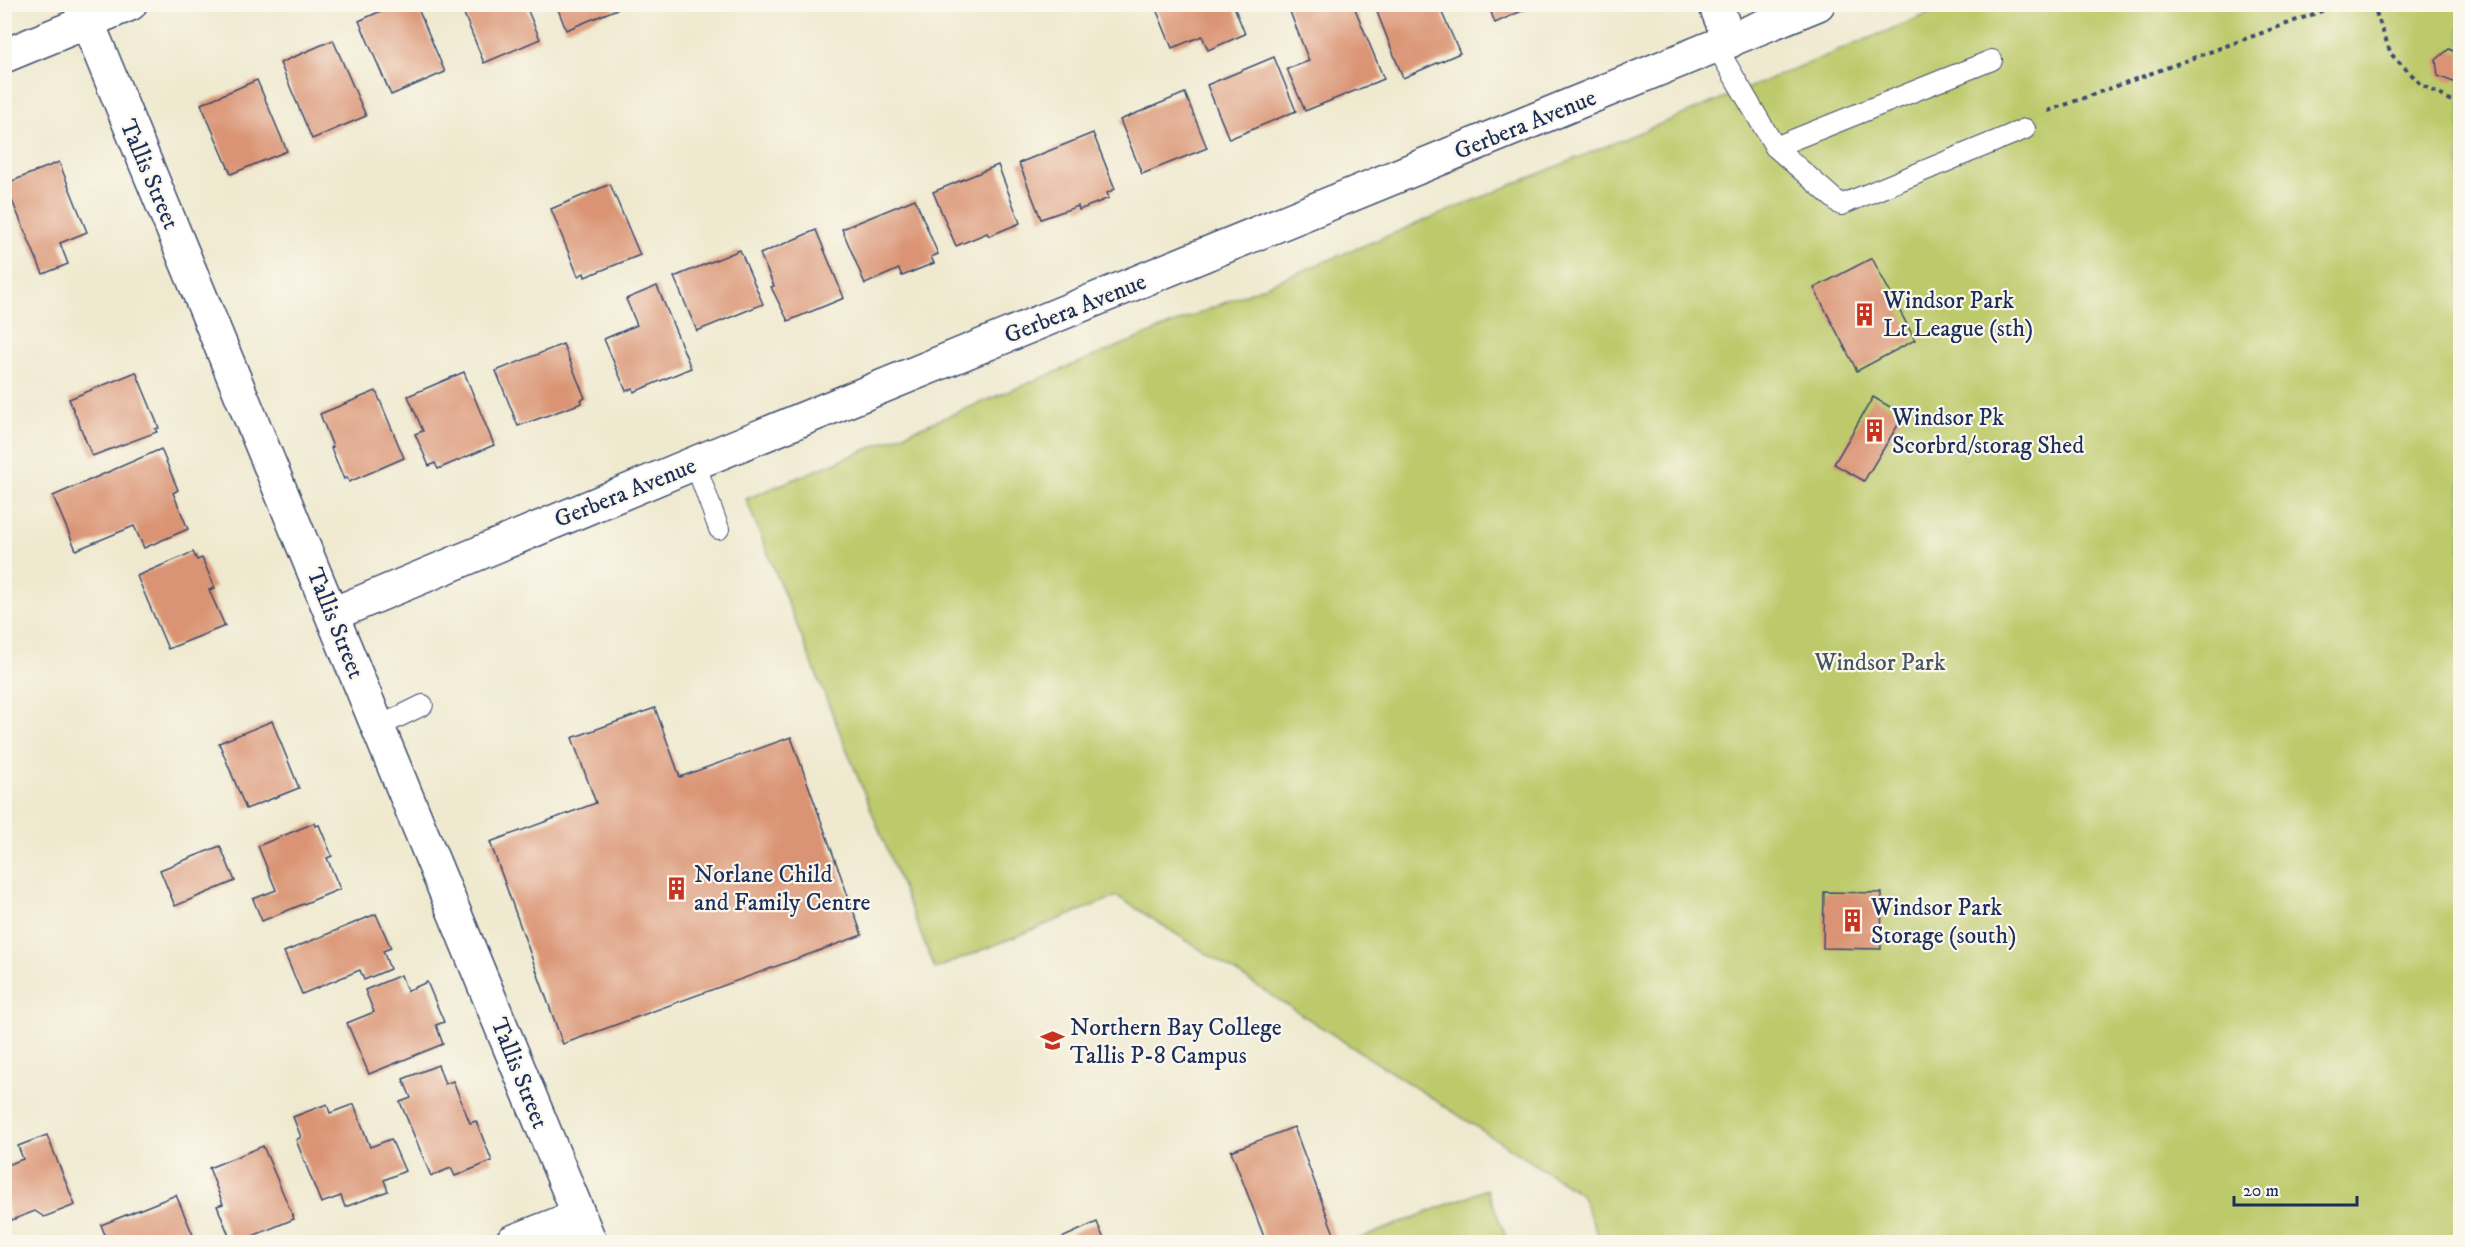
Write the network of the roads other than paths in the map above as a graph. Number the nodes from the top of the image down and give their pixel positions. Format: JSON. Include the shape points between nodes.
{"nodes":[{"id":1,"x":130,"y":4,"type":"edge"},
{"id":2,"x":1715,"y":4,"type":"edge"},
{"id":3,"x":1818,"y":4,"type":"edge"},
{"id":4,"x":83,"y":13,"type":"edge"},
{"id":5,"x":1723,"y":43,"type":"junction"},
{"id":6,"x":4,"y":56,"type":"edge"},
{"id":7,"x":1992,"y":60,"type":"dead end"},
{"id":8,"x":2031,"y":122,"type":"road end"},
{"id":9,"x":1775,"y":147,"type":"junction"},
{"id":10,"x":695,"y":463,"type":"junction"},
{"id":11,"x":719,"y":529,"type":"dead end"},
{"id":12,"x":333,"y":614,"type":"junction"},
{"id":13,"x":423,"y":705,"type":"dead end"},
{"id":14,"x":378,"y":727,"type":"junction"},
{"id":15,"x":585,"y":1229,"type":"edge"},
{"id":16,"x":512,"y":1242,"type":"edge"}],
"edges":[{"from":1,"to":4,"type":"street"},
{"from":2,"to":5,"type":"street"},
{"from":3,"to":5,"type":"street","name":"Gerbera Avenue"},
{"from":4,"to":6,"type":"street"},
{"from":4,"to":12,"type":"street","name":"Tallis Street"},
{"from":5,"to":9,"type":"lane"},
{"from":5,"to":10,"type":"street","name":"Gerbera Avenue"},
{"from":7,"to":9,"type":"lane"},
{"from":8,"to":9,"type":"lane","via":[[1841,205]]},
{"from":10,"to":11,"type":"lane"},
{"from":10,"to":12,"type":"street","name":"Gerbera Avenue"},
{"from":12,"to":14,"type":"street","name":"Tallis Street"},
{"from":13,"to":14,"type":"lane"},
{"from":14,"to":15,"type":"street","name":"Tallis Street"},
{"from":15,"to":16,"type":"street"}]}
